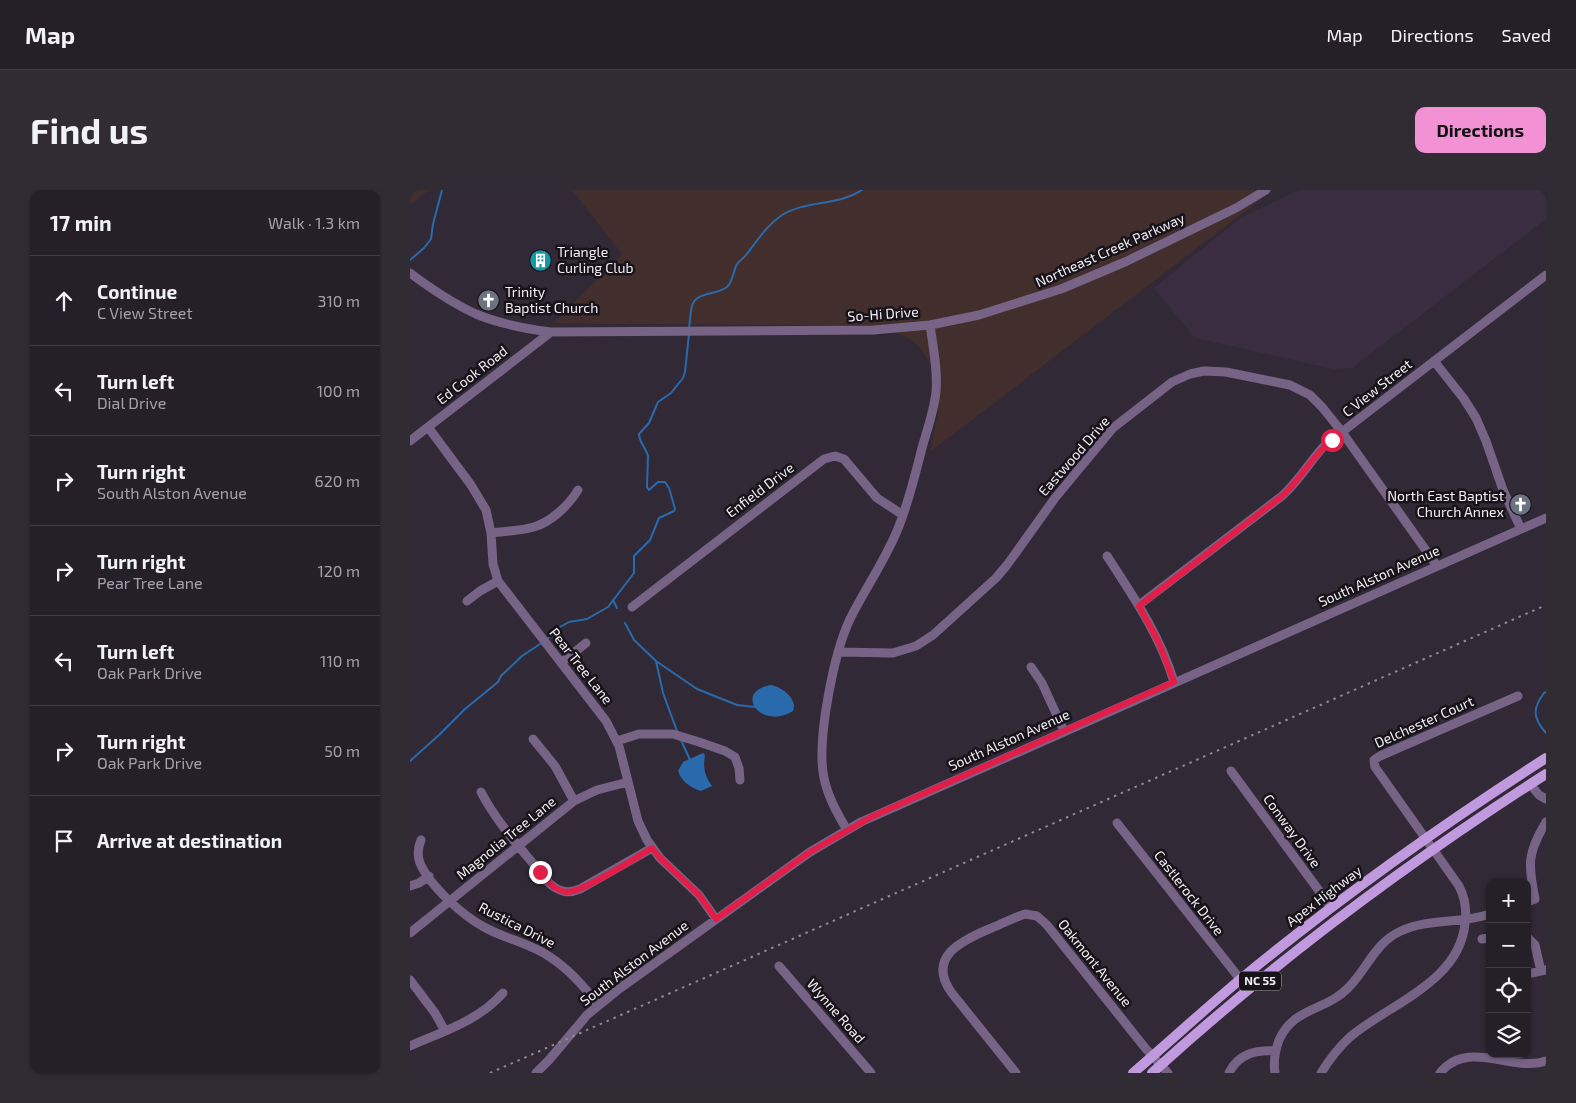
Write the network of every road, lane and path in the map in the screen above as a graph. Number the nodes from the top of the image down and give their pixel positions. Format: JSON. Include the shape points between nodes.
{"nodes":[{"id":1,"x":1266,"y":190,"type":"edge"},
{"id":2,"x":410,"y":273,"type":"edge"},
{"id":3,"x":1546,"y":275,"type":"edge"},
{"id":4,"x":930,"y":324,"type":"junction"},
{"id":5,"x":551,"y":332,"type":"junction"},
{"id":6,"x":1434,"y":361,"type":"junction"},
{"id":7,"x":428,"y":427,"type":"junction"},
{"id":8,"x":1342,"y":432,"type":"junction"},
{"id":9,"x":410,"y":441,"type":"edge"},
{"id":10,"x":578,"y":490,"type":"dead end"},
{"id":11,"x":903,"y":515,"type":"junction"},
{"id":12,"x":1546,"y":518,"type":"edge"},
{"id":13,"x":1521,"y":529,"type":"junction"},
{"id":14,"x":491,"y":533,"type":"junction"},
{"id":15,"x":1107,"y":556,"type":"dead end"},
{"id":16,"x":1437,"y":566,"type":"junction"},
{"id":17,"x":498,"y":581,"type":"junction"},
{"id":18,"x":467,"y":601,"type":"dead end"},
{"id":19,"x":1139,"y":606,"type":"junction"},
{"id":20,"x":632,"y":607,"type":"dead end"},
{"id":21,"x":586,"y":643,"type":"dead end"},
{"id":22,"x":838,"y":652,"type":"junction"},
{"id":23,"x":561,"y":663,"type":"junction"},
{"id":24,"x":1032,"y":667,"type":"dead end"},
{"id":25,"x":1174,"y":682,"type":"junction"},
{"id":26,"x":1518,"y":696,"type":"dead end"},
{"id":27,"x":1064,"y":731,"type":"junction"},
{"id":28,"x":532,"y":739,"type":"dead end"},
{"id":29,"x":617,"y":741,"type":"junction"},
{"id":30,"x":1546,"y":758,"type":"edge"},
{"id":31,"x":1231,"y":771,"type":"dead end"},
{"id":32,"x":1546,"y":774,"type":"edge"},
{"id":33,"x":740,"y":780,"type":"dead end"},
{"id":34,"x":628,"y":782,"type":"junction"},
{"id":35,"x":1530,"y":784,"type":"junction"},
{"id":36,"x":481,"y":792,"type":"dead end"},
{"id":37,"x":1546,"y":799,"type":"edge"},
{"id":38,"x":574,"y":801,"type":"junction"},
{"id":39,"x":1546,"y":822,"type":"edge"},
{"id":40,"x":1117,"y":823,"type":"dead end"},
{"id":41,"x":847,"y":830,"type":"junction"},
{"id":42,"x":1427,"y":838,"type":"junction"},
{"id":43,"x":421,"y":840,"type":"dead end"},
{"id":44,"x":519,"y":845,"type":"junction"},
{"id":45,"x":652,"y":848,"type":"junction"},
{"id":46,"x":1434,"y":848,"type":"junction"},
{"id":47,"x":429,"y":876,"type":"junction"},
{"id":48,"x":1530,"y":878,"type":"edge"},
{"id":49,"x":1531,"y":881,"type":"edge"},
{"id":50,"x":410,"y":886,"type":"edge"},
{"id":51,"x":449,"y":900,"type":"junction"},
{"id":52,"x":1531,"y":901,"type":"edge"},
{"id":53,"x":1331,"y":907,"type":"junction"},
{"id":54,"x":1486,"y":915,"type":"edge"},
{"id":55,"x":716,"y":919,"type":"junction"},
{"id":56,"x":1466,"y":920,"type":"junction"},
{"id":57,"x":410,"y":933,"type":"edge"},
{"id":58,"x":1531,"y":941,"type":"edge"},
{"id":59,"x":779,"y":966,"type":"dead end"},
{"id":60,"x":1543,"y":971,"type":"edge"},
{"id":61,"x":1240,"y":979,"type":"junction"},
{"id":62,"x":410,"y":980,"type":"edge"},
{"id":63,"x":503,"y":993,"type":"dead end"},
{"id":64,"x":598,"y":1006,"type":"junction"},
{"id":65,"x":445,"y":1031,"type":"junction"},
{"id":66,"x":410,"y":1046,"type":"edge"},
{"id":67,"x":1274,"y":1051,"type":"junction"},
{"id":68,"x":1486,"y":1055,"type":"edge"},
{"id":69,"x":1152,"y":1056,"type":"junction"},
{"id":70,"x":1502,"y":1058,"type":"edge"},
{"id":71,"x":1546,"y":1061,"type":"edge"},
{"id":72,"x":1164,"y":1069,"type":"edge"},
{"id":73,"x":536,"y":1073,"type":"edge"},
{"id":74,"x":872,"y":1073,"type":"edge"},
{"id":75,"x":1016,"y":1073,"type":"edge"},
{"id":76,"x":1133,"y":1073,"type":"edge"},
{"id":77,"x":1152,"y":1073,"type":"edge"},
{"id":78,"x":1229,"y":1073,"type":"edge"},
{"id":79,"x":1276,"y":1073,"type":"edge"},
{"id":80,"x":1321,"y":1073,"type":"edge"},
{"id":81,"x":1440,"y":1073,"type":"edge"}],
"edges":[{"from":1,"to":4,"type":"street","name":"Northeast Creek Parkway","via":[[1125,262],[1061,289],[987,313]]},
{"from":2,"to":5,"type":"street","name":"So-Hi Drive","via":[[433,291],[476,314]]},
{"from":3,"to":6,"type":"street","name":"C View Street"},
{"from":4,"to":5,"type":"street","name":"So-Hi Drive","via":[[874,330]]},
{"from":4,"to":11,"type":"street","name":"So-Hi Drive","via":[[936,392]]},
{"from":5,"to":7,"type":"street","name":"Ed Cook Road"},
{"from":6,"to":8,"type":"street","name":"C View Street"},
{"from":6,"to":13,"type":"street","via":[[1476,418]]},
{"from":7,"to":9,"type":"street","name":"Ed Cook Road"},
{"from":7,"to":14,"type":"street","name":"Pear Tree Lane","via":[[481,501]]},
{"from":8,"to":16,"type":"street","name":"Eastwood Drive"},
{"from":8,"to":19,"type":"street","name":"C View Street","via":[[1325,445],[1282,496]]},
{"from":8,"to":22,"type":"street","name":"Eastwood Drive","via":[[1315,400],[1290,385],[1204,370],[1180,378],[1108,434],[1055,498],[996,578],[933,635],[916,646],[893,652]]},
{"from":10,"to":14,"type":"street","via":[[574,498],[534,527]]},
{"from":11,"to":20,"type":"street","name":"Enfield Drive","via":[[877,498],[844,459],[829,457]]},
{"from":11,"to":22,"type":"street","name":"So-Hi Drive","via":[[887,552],[851,617]]},
{"from":12,"to":13,"type":"street","name":"South Alston Avenue"},
{"from":13,"to":16,"type":"street","name":"South Alston Avenue"},
{"from":14,"to":17,"type":"street","name":"Pear Tree Lane"},
{"from":15,"to":19,"type":"street"},
{"from":16,"to":25,"type":"street","name":"South Alston Avenue"},
{"from":17,"to":18,"type":"street"},
{"from":17,"to":23,"type":"street","name":"Pear Tree Lane"},
{"from":19,"to":25,"type":"street","via":[[1159,643]]},
{"from":21,"to":23,"type":"street"},
{"from":22,"to":41,"type":"street","name":"So-Hi Drive","via":[[824,727],[822,764],[831,800]]},
{"from":23,"to":29,"type":"street","name":"Pear Tree Lane","via":[[606,721]]},
{"from":24,"to":27,"type":"street"},
{"from":25,"to":27,"type":"street","name":"South Alston Avenue"},
{"from":26,"to":42,"type":"street","name":"Delchester Court","via":[[1374,760],[1375,766]]},
{"from":27,"to":41,"type":"street","name":"South Alston Avenue"},
{"from":28,"to":38,"type":"street","via":[[555,766]]},
{"from":29,"to":33,"type":"street","via":[[639,734],[673,734],[699,742],[734,757]]},
{"from":29,"to":34,"type":"street","name":"Pear Tree Lane"},
{"from":30,"to":42,"type":"main road","name":"Apex Highway","number":"NC 55"},
{"from":31,"to":53,"type":"street","name":"Conway Drive"},
{"from":32,"to":35,"type":"main road","name":"Apex Highway","number":"NC 55"},
{"from":34,"to":38,"type":"street","name":"Magnolia Tree Lane","via":[[597,790]]},
{"from":34,"to":45,"type":"street","name":"Pear Tree Lane","via":[[638,821]]},
{"from":35,"to":37,"type":"street"},
{"from":35,"to":46,"type":"main road","name":"Apex Highway","number":"NC 55"},
{"from":36,"to":44,"type":"street","via":[[489,808]]},
{"from":38,"to":44,"type":"street","name":"Magnolia Tree Lane"},
{"from":39,"to":48,"type":"street","via":[[1532,850]]},
{"from":40,"to":61,"type":"street","name":"Castlerock Drive"},
{"from":41,"to":55,"type":"street","name":"South Alston Avenue","via":[[810,852]]},
{"from":42,"to":46,"type":"street"},
{"from":42,"to":53,"type":"main road","name":"Apex Highway","number":"NC 55"},
{"from":43,"to":47,"type":"street","name":"Rustica Drive","via":[[419,860]]},
{"from":44,"to":45,"type":"street","via":[[555,888],[567,892],[580,889]]},
{"from":44,"to":51,"type":"street","name":"Magnolia Tree Lane"},
{"from":45,"to":55,"type":"street","name":"Pear Tree Lane","via":[[699,895]]},
{"from":46,"to":56,"type":"street","via":[[1462,893]]},
{"from":46,"to":72,"type":"main road","name":"Apex Highway","number":"NC 55","via":[[1312,939],[1227,1008]]},
{"from":47,"to":50,"type":"street"},
{"from":47,"to":51,"type":"street","name":"Rustica Drive"},
{"from":49,"to":52,"type":"street","via":[[1535,900]]},
{"from":51,"to":57,"type":"street","name":"Magnolia Tree Lane"},
{"from":51,"to":64,"type":"street","name":"Rustica Drive","via":[[484,927],[556,960],[579,981]]},
{"from":53,"to":61,"type":"main road","name":"Apex Highway","number":"NC 55"},
{"from":54,"to":56,"type":"street"},
{"from":55,"to":64,"type":"street","name":"South Alston Avenue"},
{"from":56,"to":67,"type":"street","via":[[1413,926],[1389,938],[1345,991],[1292,1021],[1283,1031]]},
{"from":56,"to":80,"type":"street","via":[[1459,949],[1444,970],[1349,1038]]},
{"from":58,"to":60,"type":"street"},
{"from":59,"to":74,"type":"street","name":"Wynne Road"},
{"from":61,"to":69,"type":"main road","name":"Apex Highway","number":"NC 55"},
{"from":62,"to":65,"type":"street"},
{"from":63,"to":65,"type":"street","via":[[471,1020]]},
{"from":64,"to":73,"type":"street","name":"South Alston Avenue"},
{"from":65,"to":66,"type":"street"},
{"from":67,"to":78,"type":"street","via":[[1248,1053]]},
{"from":67,"to":79,"type":"street"},
{"from":68,"to":81,"type":"street","via":[[1460,1059]]},
{"from":69,"to":72,"type":"street"},
{"from":69,"to":75,"type":"street","name":"Oakmont Avenue","via":[[1047,925],[1037,916],[1025,914],[960,943],[948,953],[943,970],[951,992]]},
{"from":69,"to":76,"type":"main road","name":"Apex Highway","number":"NC 55"},
{"from":70,"to":71,"type":"street","via":[[1515,1062]]},
{"from":72,"to":77,"type":"main road","name":"Apex Highway","number":"NC 55"}]}
